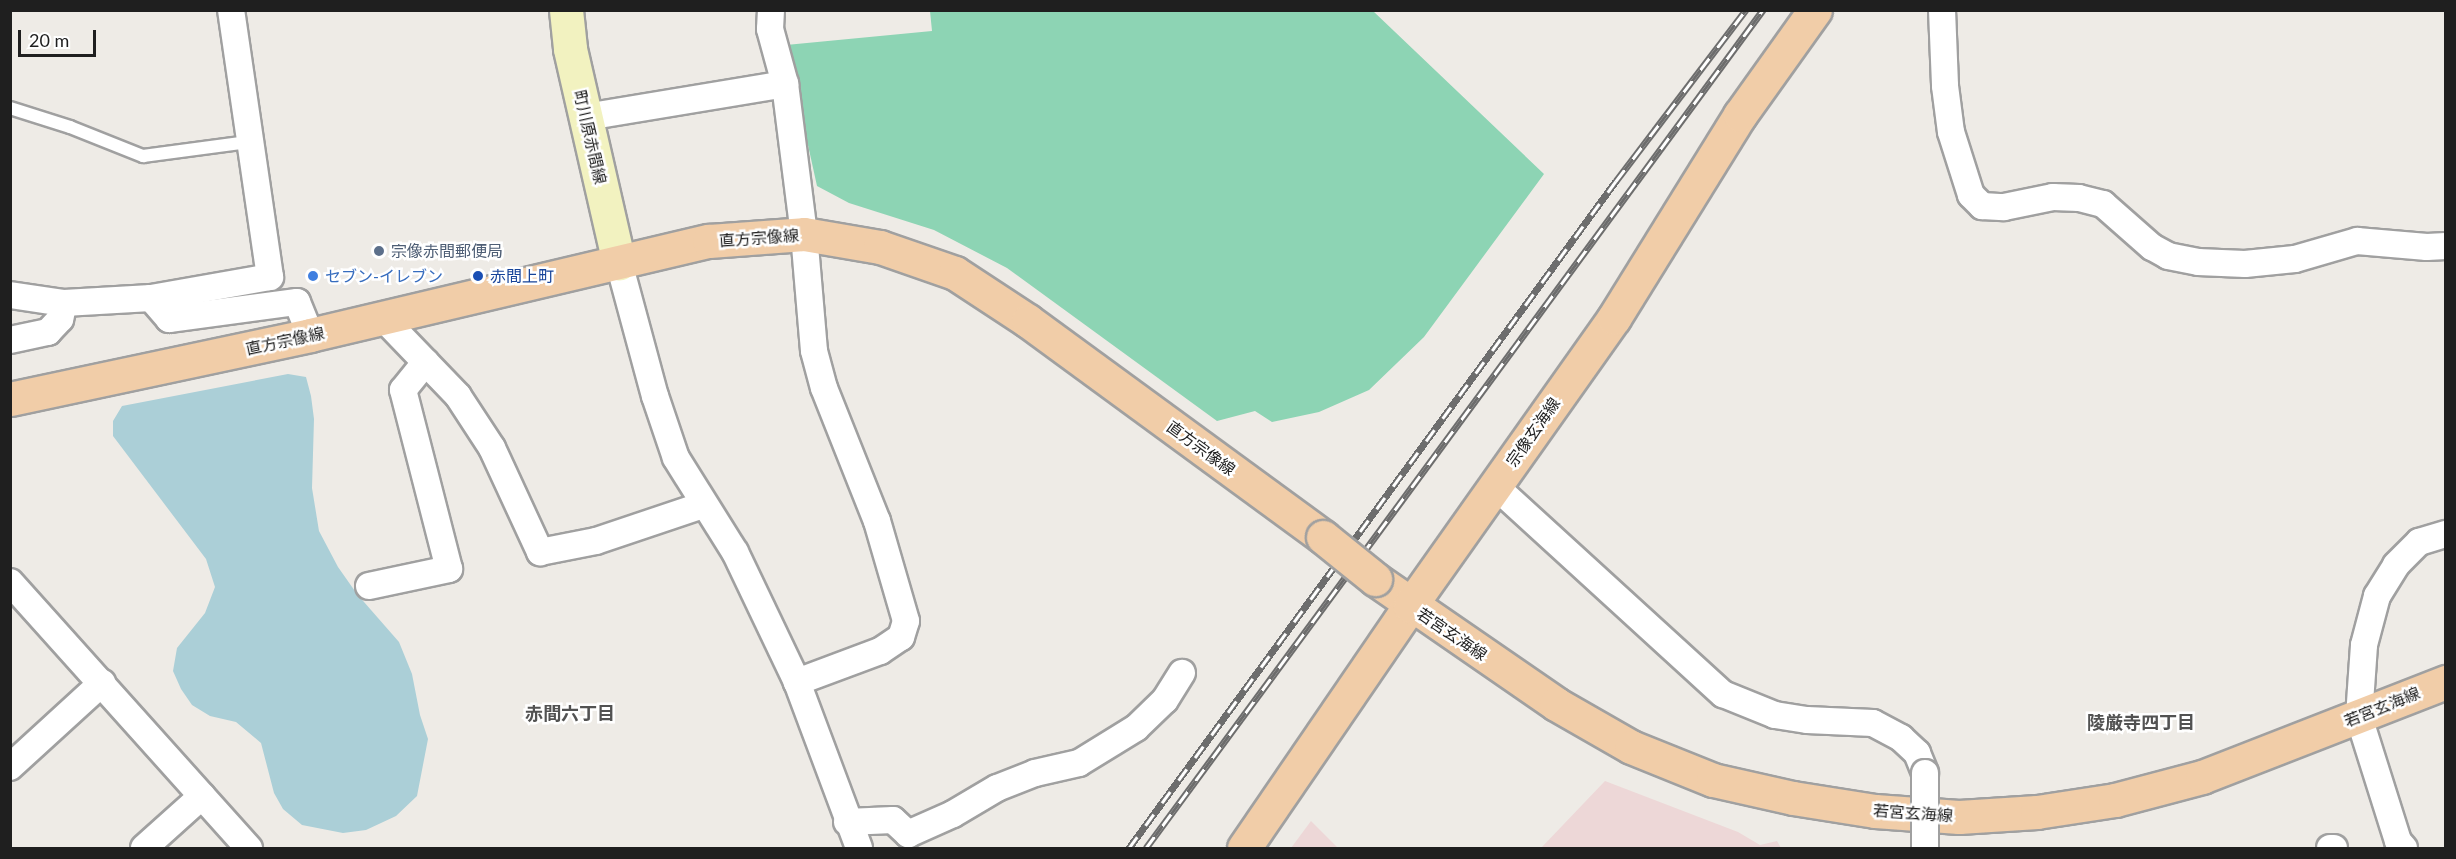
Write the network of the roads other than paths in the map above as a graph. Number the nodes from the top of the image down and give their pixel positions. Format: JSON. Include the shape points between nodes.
{"nodes":[{"id":1,"x":231,"y":10,"type":"edge"},
{"id":2,"x":566,"y":10,"type":"edge"},
{"id":3,"x":771,"y":10,"type":"edge"},
{"id":4,"x":1815,"y":10,"type":"edge"},
{"id":5,"x":1942,"y":10,"type":"edge"},
{"id":6,"x":785,"y":84,"type":"junction"},
{"id":7,"x":10,"y":108,"type":"edge"},
{"id":8,"x":586,"y":117,"type":"junction"},
{"id":9,"x":248,"y":142,"type":"junction"},
{"id":10,"x":804,"y":234,"type":"junction"},
{"id":11,"x":2445,"y":246,"type":"edge"},
{"id":12,"x":619,"y":263,"type":"junction"},
{"id":13,"x":10,"y":295,"type":"edge"},
{"id":14,"x":151,"y":298,"type":"junction"},
{"id":15,"x":64,"y":303,"type":"junction"},
{"id":16,"x":383,"y":318,"type":"junction"},
{"id":17,"x":310,"y":335,"type":"junction"},
{"id":18,"x":10,"y":340,"type":"edge"},
{"id":19,"x":426,"y":362,"type":"junction"},
{"id":20,"x":10,"y":399,"type":"edge"},
{"id":21,"x":1495,"y":486,"type":"junction"},
{"id":22,"x":703,"y":505,"type":"junction"},
{"id":23,"x":2445,"y":534,"type":"edge"},
{"id":24,"x":10,"y":582,"type":"edge"},
{"id":25,"x":369,"y":586,"type":"dead end"},
{"id":26,"x":1410,"y":606,"type":"junction"},
{"id":27,"x":1182,"y":673,"type":"dead end"},
{"id":28,"x":797,"y":682,"type":"junction"},
{"id":29,"x":2445,"y":682,"type":"edge"},
{"id":30,"x":102,"y":683,"type":"junction"},
{"id":31,"x":2359,"y":717,"type":"junction"},
{"id":32,"x":10,"y":767,"type":"edge"},
{"id":33,"x":202,"y":796,"type":"junction"},
{"id":34,"x":847,"y":822,"type":"junction"},
{"id":35,"x":144,"y":849,"type":"edge"},
{"id":36,"x":249,"y":849,"type":"edge"},
{"id":37,"x":859,"y":849,"type":"edge"},
{"id":38,"x":1244,"y":849,"type":"edge"},
{"id":39,"x":1925,"y":849,"type":"edge"},
{"id":40,"x":2404,"y":849,"type":"edge"}],
"edges":[{"from":1,"to":9,"type":"street"},
{"from":2,"to":8,"type":"main road","name":"町川原赤間線","via":[[570,49]]},
{"from":3,"to":6,"type":"street","via":[[770,30]]},
{"from":4,"to":21,"type":"main road","name":"宗像玄海線","via":[[1740,115],[1614,318]]},
{"from":5,"to":11,"type":"street","via":[[1945,86],[1952,132],[1971,195],[1982,206],[2004,207],[2053,197],[2103,204],[2152,247],[2168,256],[2198,262],[2245,264],[2295,259],[2357,241],[2427,248]]},
{"from":6,"to":8,"type":"street"},
{"from":6,"to":10,"type":"street"},
{"from":7,"to":9,"type":"lane","via":[[143,156]]},
{"from":8,"to":12,"type":"main road","name":"町川原赤間線"},
{"from":9,"to":14,"type":"street","via":[[270,277]]},
{"from":10,"to":12,"type":"main road","name":"直方宗像線","via":[[709,241]]},
{"from":10,"to":26,"type":"main road","name":"直方宗像線","bridge":true,"via":[[880,247],[955,273],[1028,321],[1323,537]]},
{"from":10,"to":28,"type":"street","via":[[814,351],[824,388],[877,521],[906,621],[901,637],[880,651]]},
{"from":12,"to":16,"type":"main road","name":"直方宗像線"},
{"from":12,"to":22,"type":"street","via":[[676,458]]},
{"from":13,"to":15,"type":"street"},
{"from":14,"to":15,"type":"street"},
{"from":14,"to":17,"type":"street","via":[[169,319],[297,302]]},
{"from":15,"to":18,"type":"street","via":[[60,319],[48,333]]},
{"from":16,"to":17,"type":"main road","name":"直方宗像線"},
{"from":16,"to":19,"type":"street"},
{"from":17,"to":20,"type":"main road","name":"直方宗像線"},
{"from":19,"to":22,"type":"street","via":[[458,396],[492,448],[540,552],[596,541]]},
{"from":19,"to":25,"type":"street","via":[[403,390],[449,569]]},
{"from":21,"to":26,"type":"main road","name":"宗像玄海線"},
{"from":21,"to":39,"type":"street","bridge":true,"via":[[1723,693],[1775,715],[1874,723],[1902,738],[1917,753],[1925,773]]},
{"from":22,"to":28,"type":"street","via":[[735,552]]},
{"from":23,"to":31,"type":"street","via":[[2419,542],[2396,565],[2377,596],[2364,645]]},
{"from":24,"to":30,"type":"street"},
{"from":26,"to":31,"type":"main road","name":"若宮玄海線","via":[[1556,705],[1631,747],[1713,780],[1875,811],[1959,817],[2037,812],[2115,800],[2202,777]]},
{"from":26,"to":38,"type":"main road","name":"宗像玄海線"},
{"from":27,"to":34,"type":"street","via":[[1165,700],[1136,728],[1079,763],[1035,773],[997,788],[908,834],[893,820]]},
{"from":28,"to":34,"type":"street"},
{"from":29,"to":31,"type":"main road","name":"若宮玄海線"},
{"from":30,"to":32,"type":"street"},
{"from":30,"to":33,"type":"street"},
{"from":31,"to":40,"type":"street","via":[[2398,841]]},
{"from":33,"to":35,"type":"street"},
{"from":33,"to":36,"type":"street"},
{"from":34,"to":37,"type":"street"}]}
